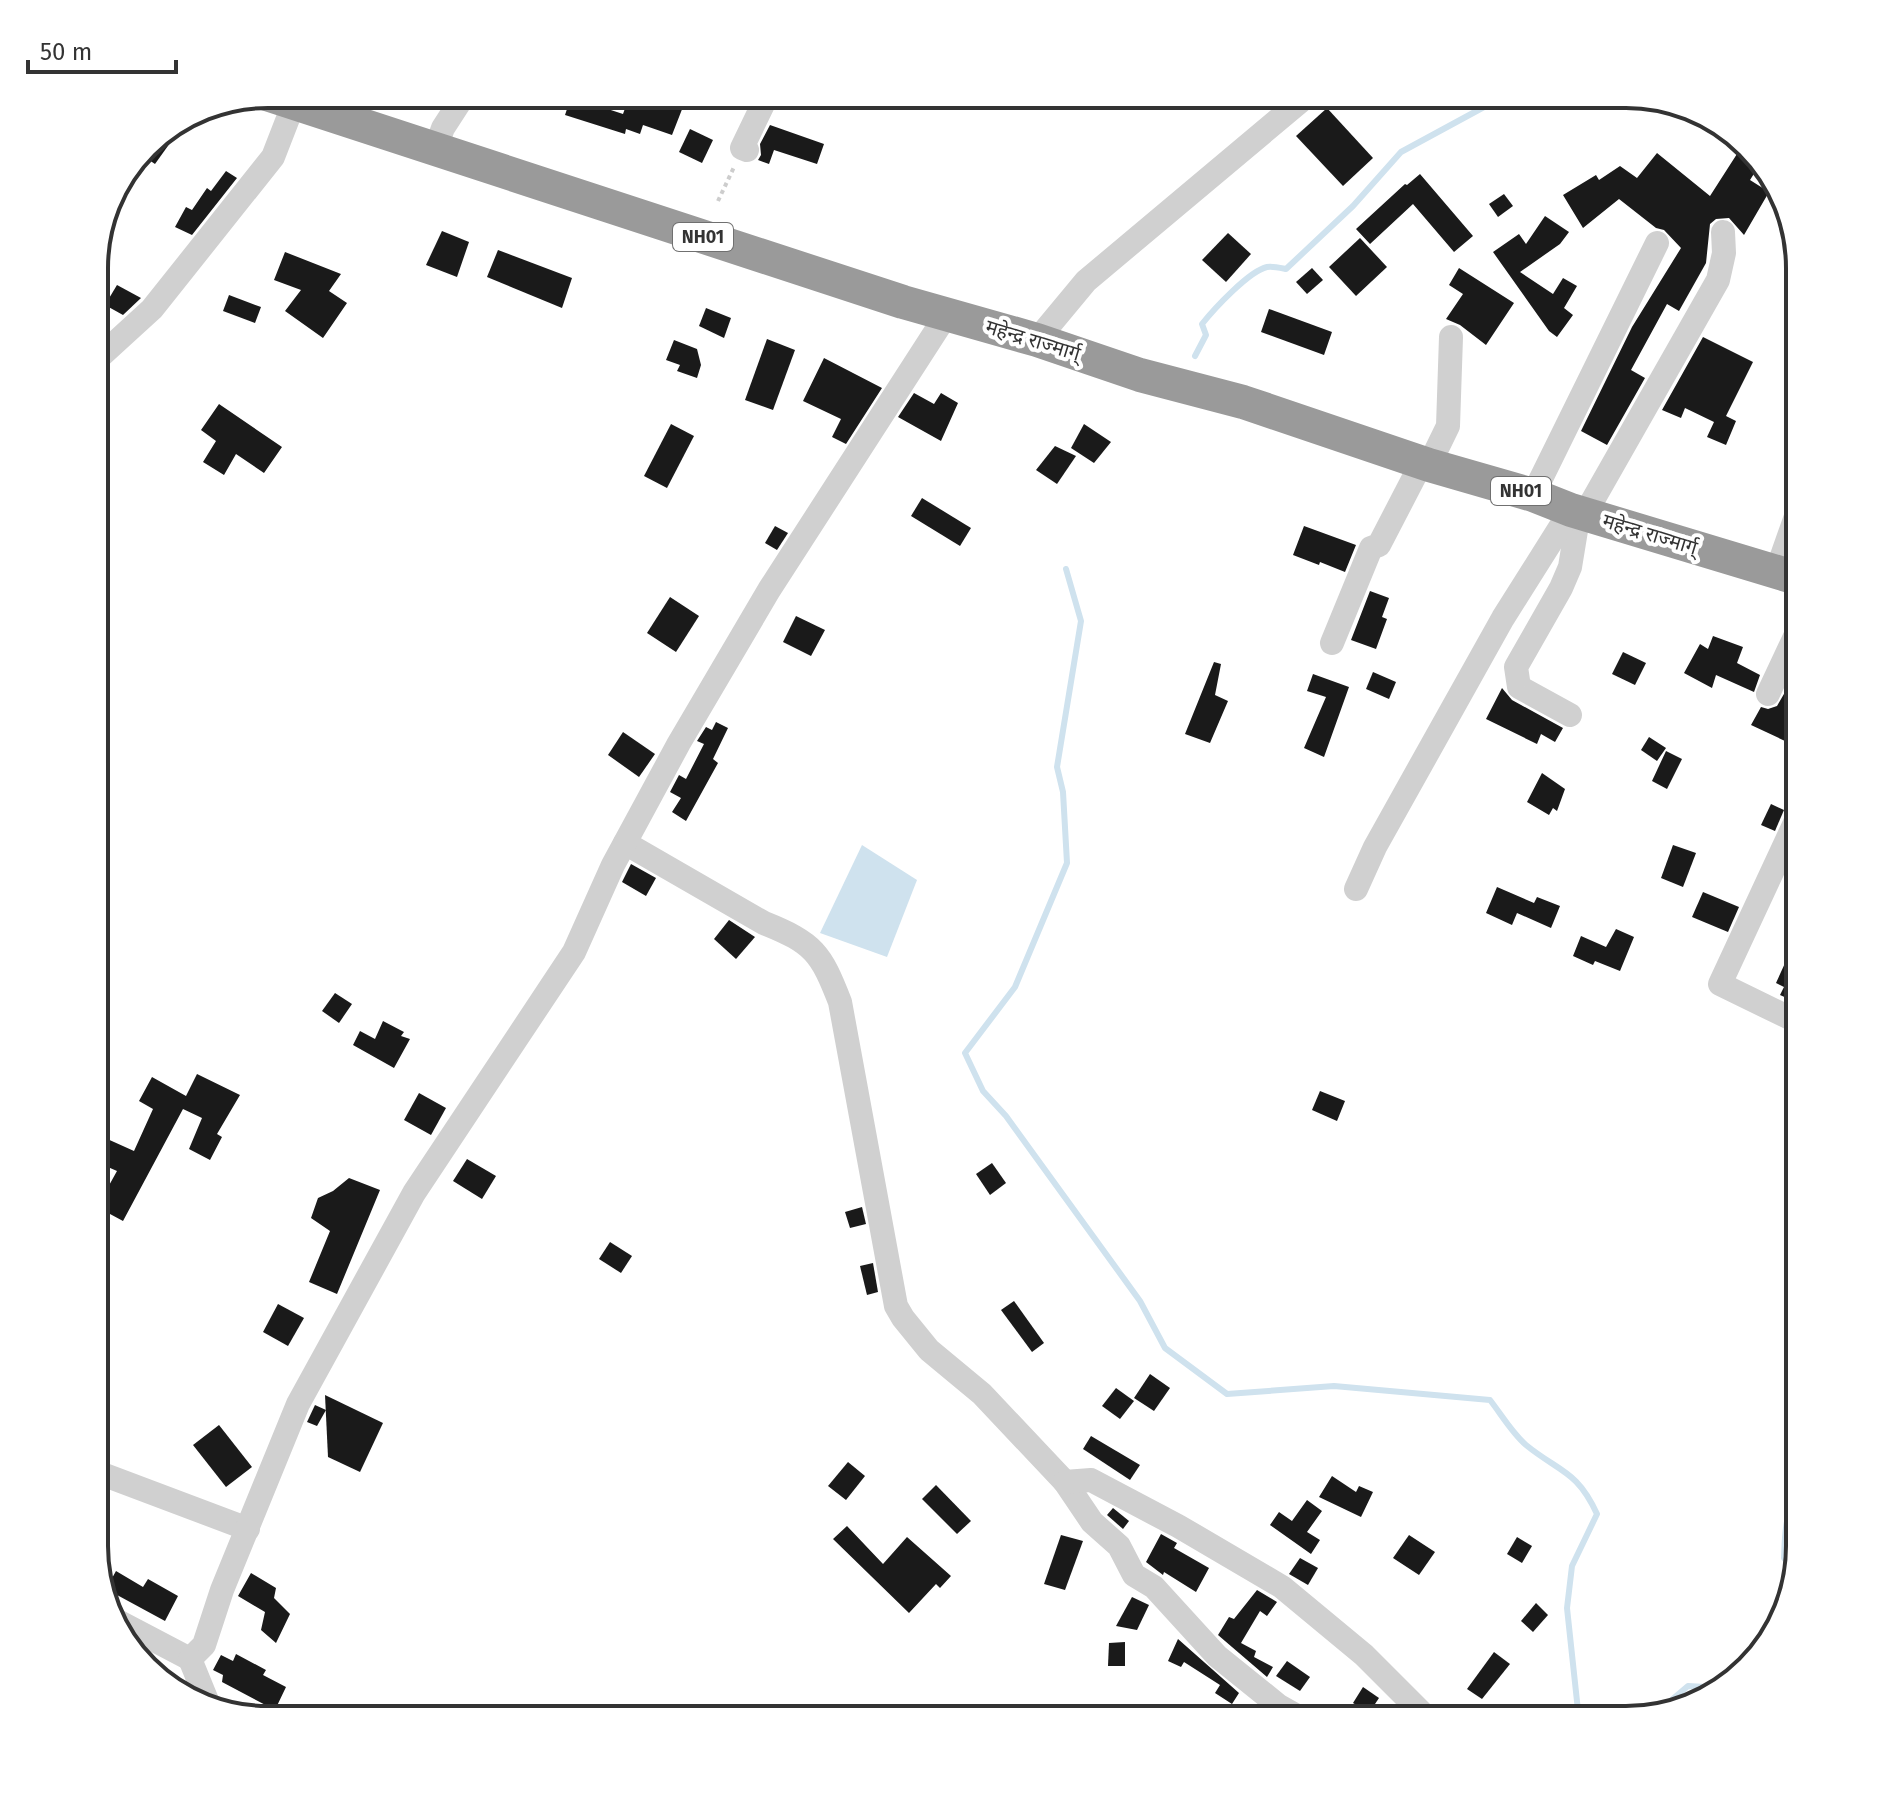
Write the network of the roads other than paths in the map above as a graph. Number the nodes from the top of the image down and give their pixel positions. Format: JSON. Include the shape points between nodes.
{"nodes":[{"id":1,"x":279,"y":108,"type":"edge"},
{"id":2,"x":348,"y":108,"type":"edge"},
{"id":3,"x":456,"y":108,"type":"edge"},
{"id":4,"x":762,"y":108,"type":"edge"},
{"id":5,"x":1292,"y":108,"type":"edge"},
{"id":6,"x":744,"y":149,"type":"road end"},
{"id":7,"x":435,"y":150,"type":"junction"},
{"id":8,"x":1723,"y":232,"type":"dead end"},
{"id":9,"x":1657,"y":243,"type":"dead end"},
{"id":10,"x":947,"y":314,"type":"junction"},
{"id":11,"x":1451,"y":337,"type":"dead end"},
{"id":12,"x":1037,"y":340,"type":"junction"},
{"id":13,"x":108,"y":349,"type":"edge"},
{"id":14,"x":1426,"y":463,"type":"junction"},
{"id":15,"x":1533,"y":495,"type":"junction"},
{"id":16,"x":1578,"y":512,"type":"junction"},
{"id":17,"x":1786,"y":575,"type":"edge"},
{"id":18,"x":1332,"y":643,"type":"dead end"},
{"id":19,"x":1786,"y":656,"type":"edge"},
{"id":20,"x":1768,"y":694,"type":"dead end"},
{"id":21,"x":1570,"y":715,"type":"dead end"},
{"id":22,"x":1786,"y":842,"type":"edge"},
{"id":23,"x":625,"y":843,"type":"junction"},
{"id":24,"x":1356,"y":889,"type":"dead end"},
{"id":25,"x":1786,"y":1016,"type":"edge"},
{"id":26,"x":108,"y":1476,"type":"edge"},
{"id":27,"x":1065,"y":1482,"type":"junction"},
{"id":28,"x":248,"y":1529,"type":"junction"},
{"id":29,"x":130,"y":1628,"type":"edge"},
{"id":30,"x":190,"y":1659,"type":"junction"},
{"id":31,"x":208,"y":1694,"type":"edge"},
{"id":32,"x":1279,"y":1706,"type":"edge"},
{"id":33,"x":1415,"y":1706,"type":"edge"}],
"edges":[{"from":1,"to":13,"type":"street","via":[[273,157],[152,309]]},
{"from":2,"to":7,"type":"highway","name":"महेन्द्र राज्मार्ग्","number":"NH01"},
{"from":3,"to":7,"type":"street"},
{"from":4,"to":6,"type":"street"},
{"from":5,"to":12,"type":"street","via":[[1086,281]]},
{"from":7,"to":10,"type":"highway","name":"महेन्द्र राज्मार्ग्","number":"NH01"},
{"from":8,"to":16,"type":"street","via":[[1718,280]]},
{"from":9,"to":15,"type":"street"},
{"from":10,"to":12,"type":"highway","name":"महेन्द्र राज्मार्ग्","number":"NH01"},
{"from":10,"to":23,"type":"street","via":[[769,590]]},
{"from":11,"to":14,"type":"street","via":[[1448,426]]},
{"from":12,"to":14,"type":"highway","name":"महेन्द्र राज्मार्ग्","number":"NH01"},
{"from":14,"to":15,"type":"highway","name":"महेन्द्र राज्मार्ग्","number":"NH01"},
{"from":14,"to":18,"type":"street","via":[[1379,545],[1371,548]]},
{"from":15,"to":16,"type":"highway","name":"महेन्द्र राज्मार्ग्","number":"NH01"},
{"from":16,"to":17,"type":"highway","name":"महेन्द्र राज्मार्ग्","number":"NH01"},
{"from":16,"to":21,"type":"street","via":[[1570,567],[1516,667],[1519,687]]},
{"from":16,"to":24,"type":"street","via":[[1503,618]]},
{"from":19,"to":20,"type":"street"},
{"from":22,"to":25,"type":"street","via":[[1720,984]]},
{"from":23,"to":27,"type":"street","via":[[816,951],[840,1002],[896,1306],[929,1350],[982,1394]]},
{"from":23,"to":28,"type":"street","via":[[574,952],[414,1193],[371,1270],[298,1404]]},
{"from":26,"to":28,"type":"street"},
{"from":27,"to":32,"type":"street","via":[[1092,1522],[1119,1546],[1134,1575],[1154,1587],[1217,1656]]},
{"from":27,"to":33,"type":"street","via":[[1091,1480],[1282,1587],[1364,1655]]},
{"from":28,"to":30,"type":"street","via":[[204,1645]]},
{"from":29,"to":30,"type":"street"},
{"from":30,"to":31,"type":"street"}]}
